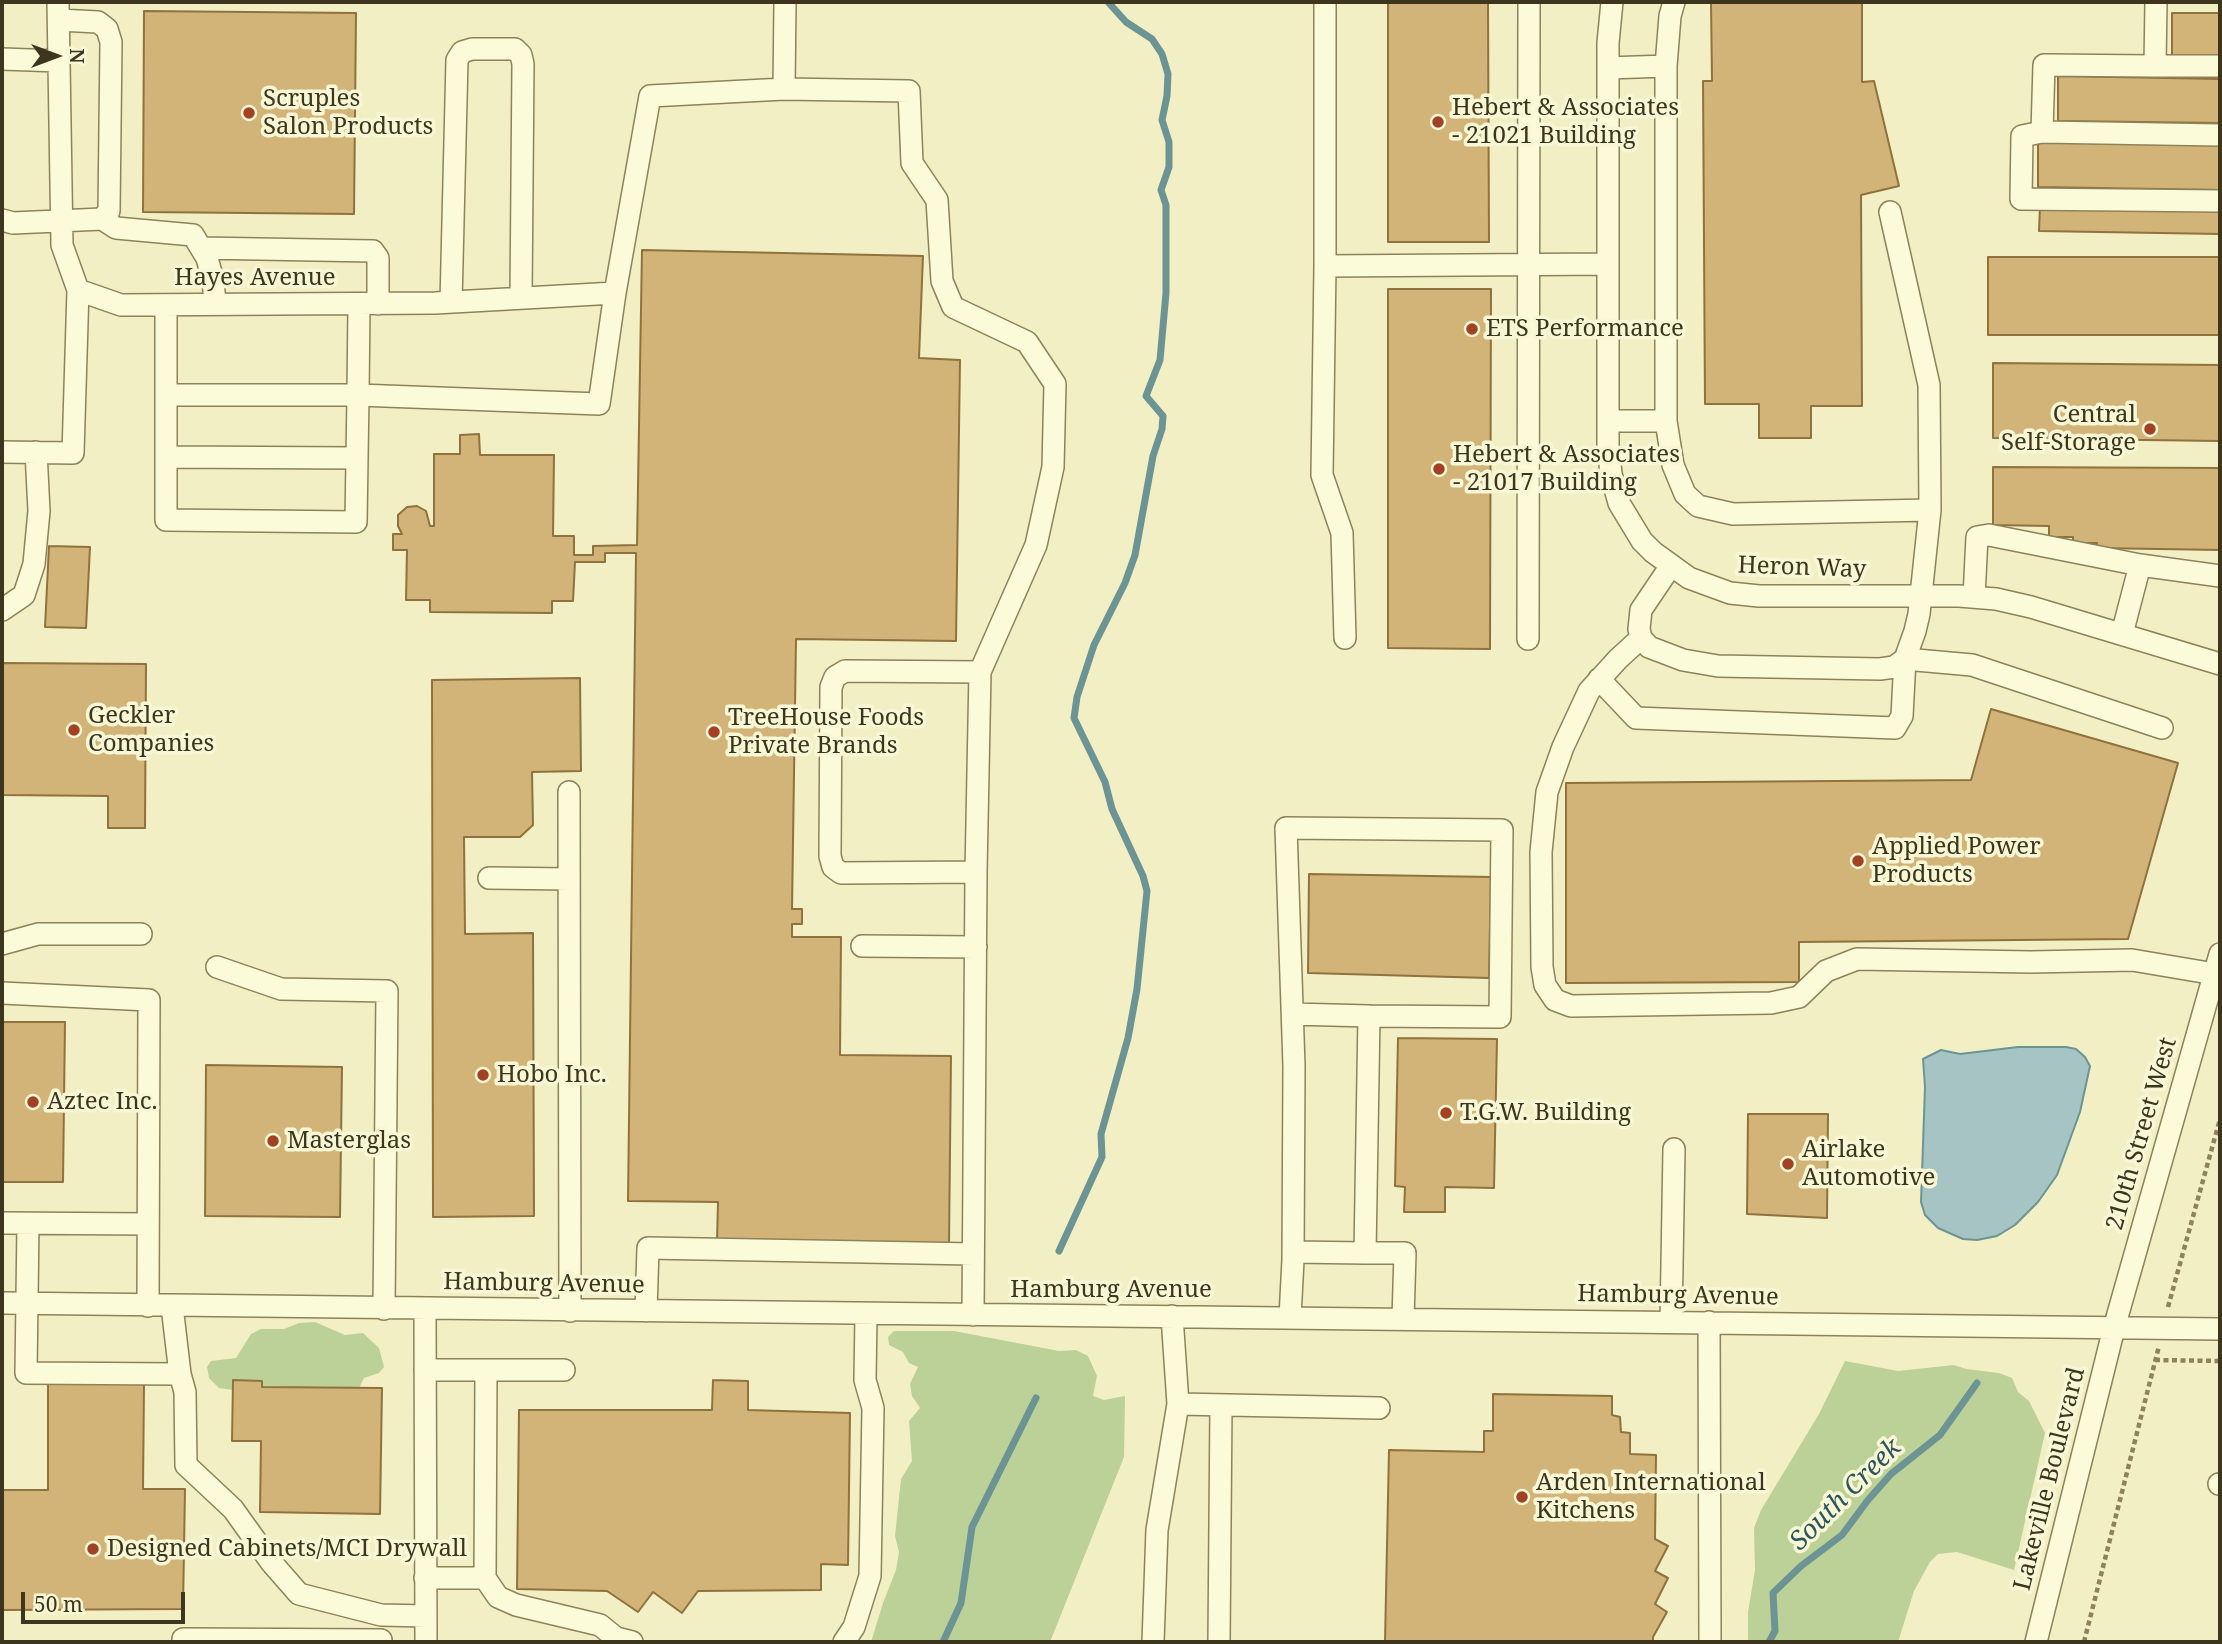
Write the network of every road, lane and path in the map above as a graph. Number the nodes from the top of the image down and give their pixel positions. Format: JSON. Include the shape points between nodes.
{"nodes":[{"id":1,"x":785,"y":2,"type":"edge"},
{"id":2,"x":1325,"y":2,"type":"edge"},
{"id":3,"x":1529,"y":2,"type":"edge"},
{"id":4,"x":1612,"y":2,"type":"edge"},
{"id":5,"x":1674,"y":2,"type":"edge"},
{"id":6,"x":2156,"y":2,"type":"edge"},
{"id":7,"x":58,"y":11,"type":"edge"},
{"id":8,"x":2,"y":59,"type":"edge"},
{"id":9,"x":59,"y":61,"type":"junction"},
{"id":10,"x":1666,"y":66,"type":"junction"},
{"id":11,"x":2155,"y":66,"type":"junction"},
{"id":12,"x":2220,"y":66,"type":"edge"},
{"id":13,"x":1608,"y":68,"type":"junction"},
{"id":14,"x":784,"y":89,"type":"junction"},
{"id":15,"x":2042,"y":132,"type":"junction"},
{"id":16,"x":2220,"y":135,"type":"edge"},
{"id":17,"x":2220,"y":201,"type":"edge"},
{"id":18,"x":1890,"y":212,"type":"dead end"},
{"id":19,"x":102,"y":219,"type":"junction"},
{"id":20,"x":2,"y":220,"type":"edge"},
{"id":21,"x":61,"y":221,"type":"junction"},
{"id":22,"x":201,"y":248,"type":"junction"},
{"id":23,"x":1608,"y":264,"type":"junction"},
{"id":24,"x":1529,"y":265,"type":"junction"},
{"id":25,"x":1325,"y":266,"type":"junction"},
{"id":26,"x":78,"y":290,"type":"junction"},
{"id":27,"x":615,"y":293,"type":"junction"},
{"id":28,"x":521,"y":298,"type":"junction"},
{"id":29,"x":443,"y":303,"type":"junction"},
{"id":30,"x":215,"y":304,"type":"junction"},
{"id":31,"x":369,"y":304,"type":"junction"},
{"id":32,"x":166,"y":305,"type":"junction"},
{"id":33,"x":166,"y":395,"type":"junction"},
{"id":34,"x":358,"y":395,"type":"junction"},
{"id":35,"x":1608,"y":421,"type":"junction"},
{"id":36,"x":1666,"y":421,"type":"junction"},
{"id":37,"x":2,"y":452,"type":"edge"},
{"id":38,"x":36,"y":452,"type":"junction"},
{"id":39,"x":166,"y":457,"type":"junction"},
{"id":40,"x":357,"y":458,"type":"junction"},
{"id":41,"x":1930,"y":510,"type":"junction"},
{"id":42,"x":2140,"y":565,"type":"junction"},
{"id":43,"x":1670,"y":567,"type":"junction"},
{"id":44,"x":2220,"y":576,"type":"edge"},
{"id":45,"x":1920,"y":596,"type":"junction"},
{"id":46,"x":1974,"y":597,"type":"junction"},
{"id":47,"x":2,"y":610,"type":"edge"},
{"id":48,"x":2122,"y":634,"type":"junction"},
{"id":49,"x":1345,"y":638,"type":"dead end"},
{"id":50,"x":1641,"y":638,"type":"junction"},
{"id":51,"x":1528,"y":639,"type":"dead end"},
{"id":52,"x":1905,"y":659,"type":"junction"},
{"id":53,"x":2220,"y":664,"type":"edge"},
{"id":54,"x":981,"y":672,"type":"junction"},
{"id":55,"x":1599,"y":679,"type":"junction"},
{"id":56,"x":2162,"y":728,"type":"dead end"},
{"id":57,"x":569,"y":792,"type":"dead end"},
{"id":58,"x":976,"y":873,"type":"junction"},
{"id":59,"x":489,"y":878,"type":"dead end"},
{"id":60,"x":569,"y":878,"type":"junction"},
{"id":61,"x":141,"y":934,"type":"dead end"},
{"id":62,"x":2,"y":944,"type":"edge"},
{"id":63,"x":862,"y":946,"type":"dead end"},
{"id":64,"x":976,"y":947,"type":"junction"},
{"id":65,"x":2217,"y":964,"type":"edge"},
{"id":66,"x":218,"y":967,"type":"dead end"},
{"id":67,"x":2,"y":993,"type":"edge"},
{"id":68,"x":1293,"y":1014,"type":"junction"},
{"id":69,"x":1369,"y":1016,"type":"junction"},
{"id":70,"x":2220,"y":1119,"type":"edge"},
{"id":71,"x":1674,"y":1149,"type":"dead end"},
{"id":72,"x":2,"y":1223,"type":"edge"},
{"id":73,"x":28,"y":1224,"type":"junction"},
{"id":74,"x":148,"y":1224,"type":"junction"},
{"id":75,"x":1293,"y":1252,"type":"junction"},
{"id":76,"x":1365,"y":1253,"type":"junction"},
{"id":77,"x":974,"y":1254,"type":"junction"},
{"id":78,"x":2,"y":1303,"type":"edge"},
{"id":79,"x":27,"y":1304,"type":"junction"},
{"id":80,"x":148,"y":1306,"type":"junction"},
{"id":81,"x":172,"y":1306,"type":"junction"},
{"id":82,"x":384,"y":1309,"type":"junction"},
{"id":83,"x":425,"y":1309,"type":"junction"},
{"id":84,"x":570,"y":1311,"type":"junction"},
{"id":85,"x":646,"y":1311,"type":"junction"},
{"id":86,"x":866,"y":1314,"type":"junction"},
{"id":87,"x":973,"y":1315,"type":"junction"},
{"id":88,"x":1172,"y":1316,"type":"junction"},
{"id":89,"x":1290,"y":1317,"type":"junction"},
{"id":90,"x":1404,"y":1319,"type":"junction"},
{"id":91,"x":1671,"y":1322,"type":"junction"},
{"id":92,"x":1709,"y":1322,"type":"junction"},
{"id":93,"x":2114,"y":1328,"type":"junction"},
{"id":94,"x":2164,"y":1328,"type":"junction"},
{"id":95,"x":2220,"y":1329,"type":"edge"},
{"id":96,"x":2155,"y":1360,"type":"junction"},
{"id":97,"x":2220,"y":1361,"type":"edge"},
{"id":98,"x":425,"y":1370,"type":"junction"},
{"id":99,"x":485,"y":1370,"type":"junction"},
{"id":100,"x":565,"y":1370,"type":"dead end"},
{"id":101,"x":180,"y":1374,"type":"junction"},
{"id":102,"x":1178,"y":1404,"type":"junction"},
{"id":103,"x":1221,"y":1405,"type":"junction"},
{"id":104,"x":1379,"y":1408,"type":"dead end"},
{"id":105,"x":425,"y":1578,"type":"junction"},
{"id":106,"x":485,"y":1578,"type":"junction"},
{"id":107,"x":381,"y":1615,"type":"junction"},
{"id":108,"x":426,"y":1616,"type":"junction"},
{"id":109,"x":381,"y":1641,"type":"edge"},
{"id":110,"x":183,"y":1642,"type":"edge"},
{"id":111,"x":426,"y":1642,"type":"edge"},
{"id":112,"x":632,"y":1642,"type":"edge"},
{"id":113,"x":844,"y":1642,"type":"edge"},
{"id":114,"x":1153,"y":1642,"type":"edge"},
{"id":115,"x":1219,"y":1642,"type":"edge"},
{"id":116,"x":1710,"y":1642,"type":"edge"},
{"id":117,"x":2036,"y":1642,"type":"edge"},
{"id":118,"x":2084,"y":1642,"type":"edge"}],
"edges":[{"from":1,"to":14,"type":"street"},
{"from":2,"to":25,"type":"street"},
{"from":3,"to":24,"type":"street"},
{"from":4,"to":13,"type":"street","name":"Heron Way"},
{"from":5,"to":10,"type":"street"},
{"from":6,"to":11,"type":"street"},
{"from":7,"to":9,"type":"street"},
{"from":7,"to":19,"type":"street","via":[[98,22],[111,41],[109,211]]},
{"from":8,"to":9,"type":"street"},
{"from":9,"to":21,"type":"street"},
{"from":10,"to":13,"type":"street"},
{"from":10,"to":36,"type":"street"},
{"from":11,"to":12,"type":"street"},
{"from":11,"to":15,"type":"street","via":[[2044,65]]},
{"from":13,"to":23,"type":"street","name":"Heron Way"},
{"from":14,"to":27,"type":"street","via":[[650,96]]},
{"from":14,"to":54,"type":"street","via":[[909,91],[912,163],[937,200],[942,281],[953,307],[1027,342],[1055,384],[1053,467],[1036,545]]},
{"from":15,"to":16,"type":"street"},
{"from":15,"to":17,"type":"street","via":[[2022,136],[2021,199]]},
{"from":18,"to":41,"type":"street","via":[[1929,385]]},
{"from":19,"to":21,"type":"street"},
{"from":19,"to":22,"type":"street","via":[[116,228],[193,235]]},
{"from":20,"to":21,"type":"street"},
{"from":21,"to":26,"type":"street","via":[[62,245]]},
{"from":22,"to":30,"type":"street","via":[[213,279]]},
{"from":22,"to":31,"type":"street","via":[[373,251],[378,257]]},
{"from":23,"to":24,"type":"street"},
{"from":23,"to":35,"type":"street","name":"Heron Way"},
{"from":24,"to":25,"type":"street"},
{"from":24,"to":51,"type":"street"},
{"from":25,"to":49,"type":"street","via":[[1322,475],[1342,533]]},
{"from":26,"to":32,"type":"street","name":"Hayes Avenue","via":[[121,305]]},
{"from":26,"to":38,"type":"street","via":[[73,453]]},
{"from":27,"to":28,"type":"street","name":"Hayes Avenue"},
{"from":27,"to":34,"type":"street","via":[[599,404]]},
{"from":28,"to":29,"type":"street","name":"Hayes Avenue"},
{"from":28,"to":29,"type":"street","via":[[523,64],[515,49],[472,49],[457,60]]},
{"from":29,"to":31,"type":"street","name":"Hayes Avenue"},
{"from":30,"to":31,"type":"street","name":"Hayes Avenue"},
{"from":30,"to":32,"type":"street","name":"Hayes Avenue"},
{"from":31,"to":34,"type":"street"},
{"from":32,"to":33,"type":"street"},
{"from":33,"to":34,"type":"street"},
{"from":33,"to":39,"type":"street"},
{"from":34,"to":40,"type":"street"},
{"from":35,"to":36,"type":"street"},
{"from":35,"to":43,"type":"street","name":"Heron Way","via":[[1611,474],[1619,503],[1643,541]]},
{"from":36,"to":41,"type":"street","via":[[1673,465],[1685,494],[1698,506],[1733,514]]},
{"from":37,"to":38,"type":"street"},
{"from":38,"to":47,"type":"street","via":[[39,511],[34,564],[24,595]]},
{"from":39,"to":40,"type":"street"},
{"from":39,"to":40,"type":"street","via":[[166,520],[356,522]]},
{"from":41,"to":45,"type":"street"},
{"from":42,"to":44,"type":"street"},
{"from":42,"to":46,"type":"street","via":[[1989,535],[1977,537]]},
{"from":42,"to":48,"type":"street"},
{"from":43,"to":45,"type":"street","name":"Heron Way","via":[[1709,587],[1745,595]]},
{"from":43,"to":50,"type":"street","via":[[1641,610]]},
{"from":45,"to":46,"type":"street","name":"Heron Way"},
{"from":45,"to":52,"type":"street"},
{"from":46,"to":48,"type":"street","name":"Heron Way","via":[[2015,603]]},
{"from":48,"to":53,"type":"street","name":"Heron Way"},
{"from":50,"to":52,"type":"street","via":[[1649,647],[1683,660],[1718,666],[1880,669]]},
{"from":50,"to":55,"type":"street"},
{"from":52,"to":55,"type":"street","via":[[1902,716],[1895,728],[1636,718]]},
{"from":52,"to":56,"type":"street","via":[[1972,665]]},
{"from":54,"to":58,"type":"street"},
{"from":54,"to":58,"type":"street","via":[[845,671],[835,677],[831,687],[833,867],[841,873]]},
{"from":55,"to":65,"type":"street","via":[[1588,691],[1547,792],[1541,852],[1542,967],[1545,985],[1555,1000],[1570,1006],[1771,1003],[1799,997],[1826,971],[1857,959]]},
{"from":57,"to":60,"type":"street"},
{"from":58,"to":64,"type":"street"},
{"from":59,"to":60,"type":"street"},
{"from":60,"to":84,"type":"street"},
{"from":61,"to":62,"type":"street","via":[[38,934]]},
{"from":63,"to":64,"type":"street"},
{"from":64,"to":77,"type":"street"},
{"from":65,"to":93,"type":"street","name":"210th Street West"},
{"from":66,"to":82,"type":"street","via":[[281,989],[387,991]]},
{"from":67,"to":74,"type":"street","via":[[149,1000]]},
{"from":68,"to":69,"type":"street"},
{"from":68,"to":69,"type":"street","via":[[1286,828],[1502,830],[1500,1017]]},
{"from":68,"to":75,"type":"street"},
{"from":69,"to":76,"type":"street"},
{"from":70,"to":94,"type":"path"},
{"from":71,"to":91,"type":"street"},
{"from":72,"to":73,"type":"street"},
{"from":73,"to":74,"type":"street"},
{"from":73,"to":79,"type":"street"},
{"from":74,"to":80,"type":"street"},
{"from":75,"to":76,"type":"street"},
{"from":75,"to":89,"type":"street"},
{"from":76,"to":90,"type":"street","via":[[1405,1253]]},
{"from":77,"to":85,"type":"street","via":[[648,1248]]},
{"from":77,"to":87,"type":"street"},
{"from":78,"to":79,"type":"street","name":"Hamburg Avenue"},
{"from":79,"to":80,"type":"street","name":"Hamburg Avenue"},
{"from":79,"to":101,"type":"street","via":[[26,1373]]},
{"from":80,"to":81,"type":"street","name":"Hamburg Avenue"},
{"from":81,"to":82,"type":"street","name":"Hamburg Avenue"},
{"from":81,"to":101,"type":"street"},
{"from":82,"to":83,"type":"street","name":"Hamburg Avenue"},
{"from":83,"to":84,"type":"street","name":"Hamburg Avenue"},
{"from":83,"to":98,"type":"street"},
{"from":84,"to":85,"type":"street","name":"Hamburg Avenue"},
{"from":85,"to":86,"type":"street","name":"Hamburg Avenue"},
{"from":86,"to":87,"type":"street","name":"Hamburg Avenue"},
{"from":86,"to":113,"type":"street","via":[[865,1380],[873,1408],[870,1576],[854,1627]]},
{"from":87,"to":88,"type":"street","name":"Hamburg Avenue"},
{"from":88,"to":89,"type":"street","name":"Hamburg Avenue"},
{"from":88,"to":102,"type":"street"},
{"from":89,"to":90,"type":"street","name":"Hamburg Avenue"},
{"from":90,"to":91,"type":"street","name":"Hamburg Avenue"},
{"from":91,"to":92,"type":"street","name":"Hamburg Avenue"},
{"from":92,"to":93,"type":"street","name":"Hamburg Avenue"},
{"from":92,"to":116,"type":"street"},
{"from":93,"to":94,"type":"street","name":"Hamburg Avenue"},
{"from":93,"to":117,"type":"street","name":"Lakeville Boulevard"},
{"from":94,"to":95,"type":"street","name":"Hamburg Avenue"},
{"from":94,"to":96,"type":"path"},
{"from":96,"to":97,"type":"path"},
{"from":96,"to":118,"type":"path"},
{"from":98,"to":99,"type":"street"},
{"from":98,"to":105,"type":"street"},
{"from":99,"to":100,"type":"street"},
{"from":99,"to":106,"type":"street"},
{"from":101,"to":107,"type":"street","via":[[185,1391],[186,1465],[233,1509],[299,1594]]},
{"from":102,"to":103,"type":"street"},
{"from":102,"to":114,"type":"street","via":[[1157,1530]]},
{"from":103,"to":104,"type":"street"},
{"from":103,"to":115,"type":"street"},
{"from":105,"to":106,"type":"street"},
{"from":105,"to":108,"type":"street"},
{"from":106,"to":112,"type":"street","via":[[498,1597],[516,1605],[600,1625],[615,1638]]},
{"from":107,"to":108,"type":"street"},
{"from":107,"to":109,"type":"street"},
{"from":108,"to":111,"type":"street"},
{"from":109,"to":110,"type":"street"}]}
